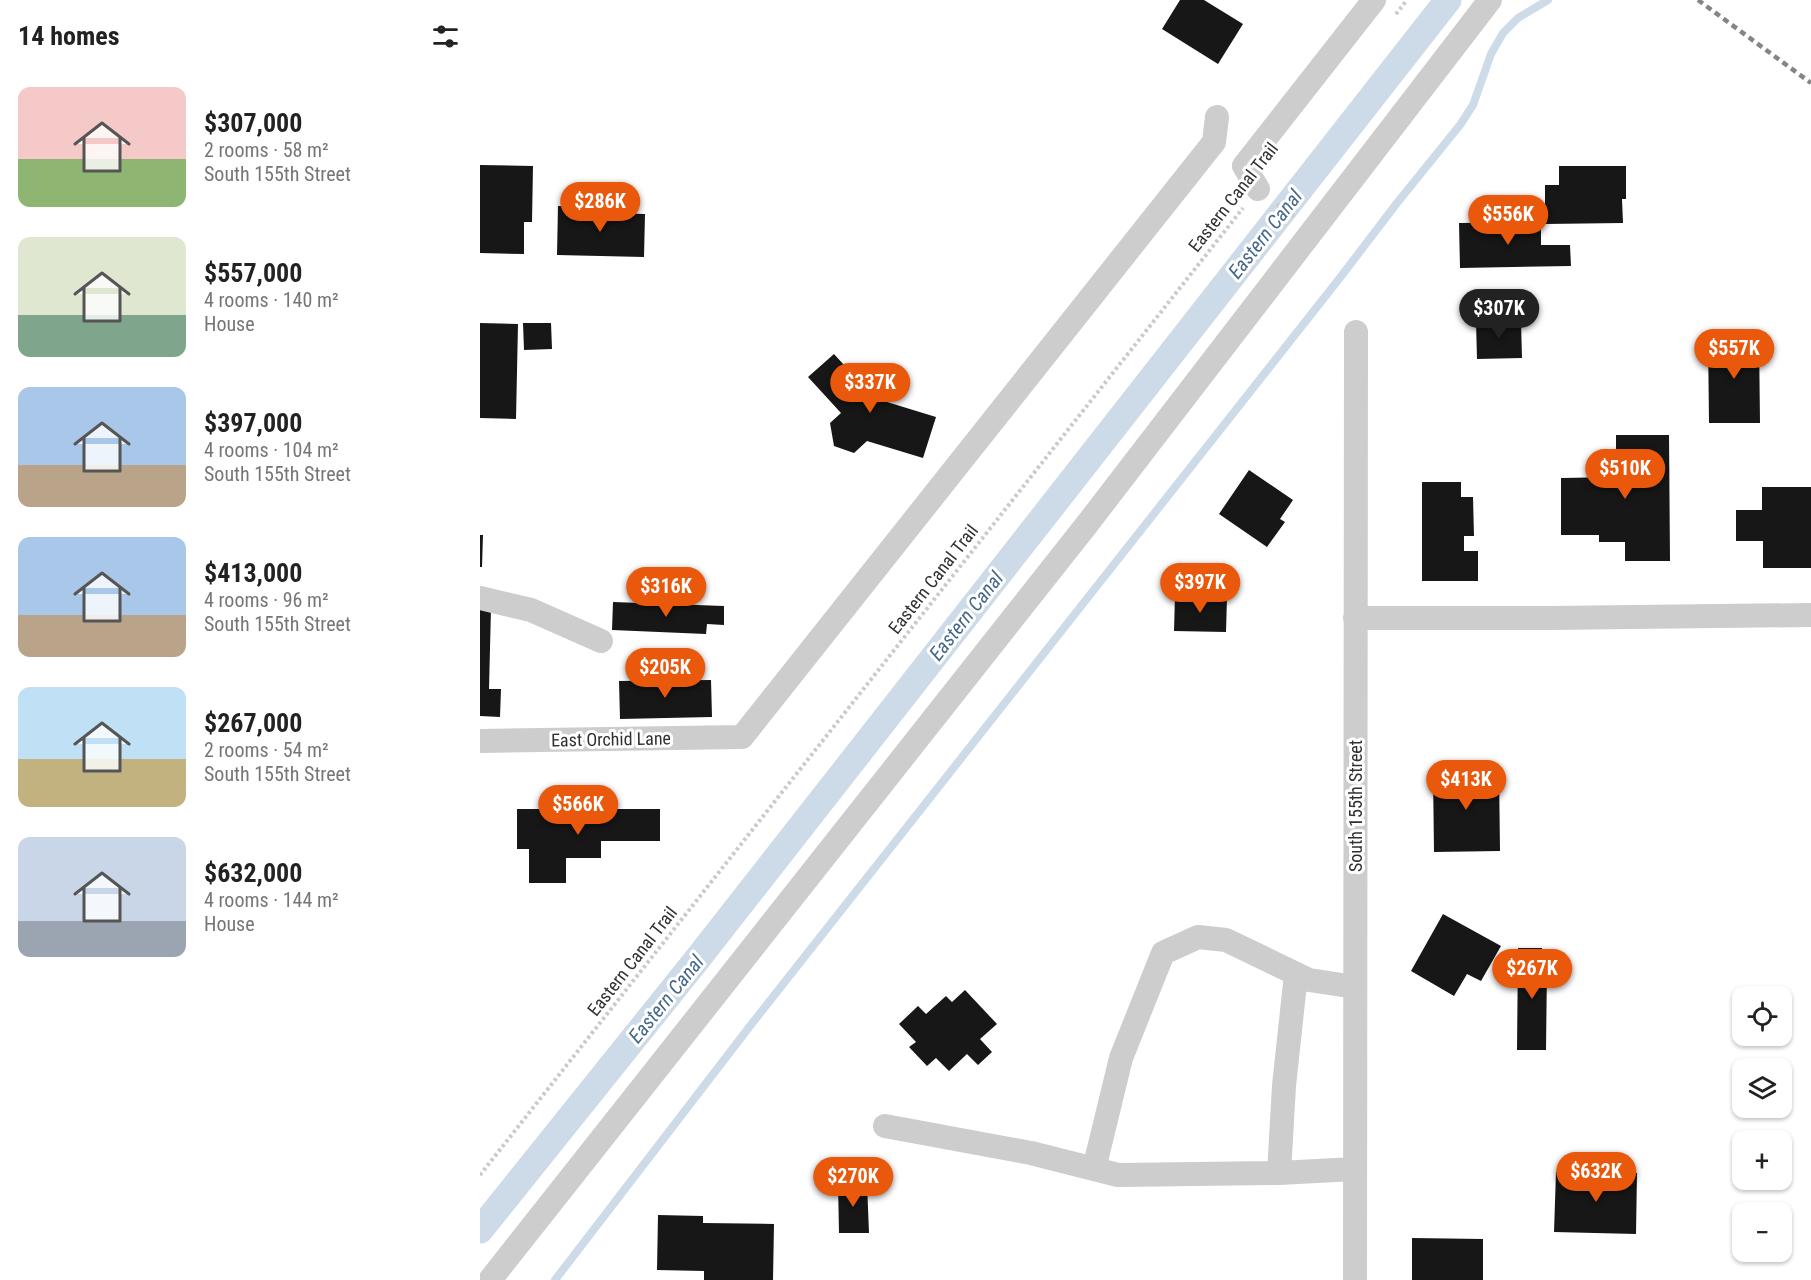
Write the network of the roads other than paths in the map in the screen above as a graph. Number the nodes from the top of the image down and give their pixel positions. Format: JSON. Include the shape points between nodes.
{"nodes":[{"id":1,"x":1374,"y":0,"type":"edge"},
{"id":2,"x":1490,"y":0,"type":"edge"},
{"id":3,"x":1217,"y":117,"type":"dead end"},
{"id":4,"x":1258,"y":189,"type":"road end"},
{"id":5,"x":1356,"y":332,"type":"dead end"},
{"id":6,"x":480,"y":598,"type":"edge"},
{"id":7,"x":1811,"y":615,"type":"edge"},
{"id":8,"x":1355,"y":618,"type":"junction"},
{"id":9,"x":601,"y":641,"type":"dead end"},
{"id":10,"x":480,"y":741,"type":"edge"},
{"id":11,"x":1296,"y":974,"type":"junction"},
{"id":12,"x":1355,"y":987,"type":"junction"},
{"id":13,"x":885,"y":1126,"type":"dead end"},
{"id":14,"x":1094,"y":1169,"type":"junction"},
{"id":15,"x":1355,"y":1170,"type":"junction"},
{"id":16,"x":1279,"y":1173,"type":"junction"},
{"id":17,"x":490,"y":1280,"type":"edge"},
{"id":18,"x":1355,"y":1280,"type":"edge"}],
"edges":[{"from":1,"to":4,"type":"street","via":[[1244,165]]},
{"from":2,"to":17,"type":"street","via":[[1088,523]]},
{"from":3,"to":10,"type":"street","name":"East Orchid Lane","via":[[1215,142],[742,737]]},
{"from":5,"to":8,"type":"street","name":"South 155th Street"},
{"from":6,"to":9,"type":"street","via":[[531,610]]},
{"from":7,"to":8,"type":"street"},
{"from":8,"to":12,"type":"street","name":"South 155th Street"},
{"from":11,"to":12,"type":"street","via":[[1309,980]]},
{"from":11,"to":14,"type":"street","via":[[1226,940],[1198,937],[1163,953],[1121,1058]]},
{"from":11,"to":16,"type":"street"},
{"from":12,"to":15,"type":"street","name":"South 155th Street"},
{"from":13,"to":14,"type":"street"},
{"from":14,"to":16,"type":"street","via":[[1118,1175]]},
{"from":15,"to":16,"type":"street"},
{"from":15,"to":18,"type":"street","name":"South 155th Street"}]}
